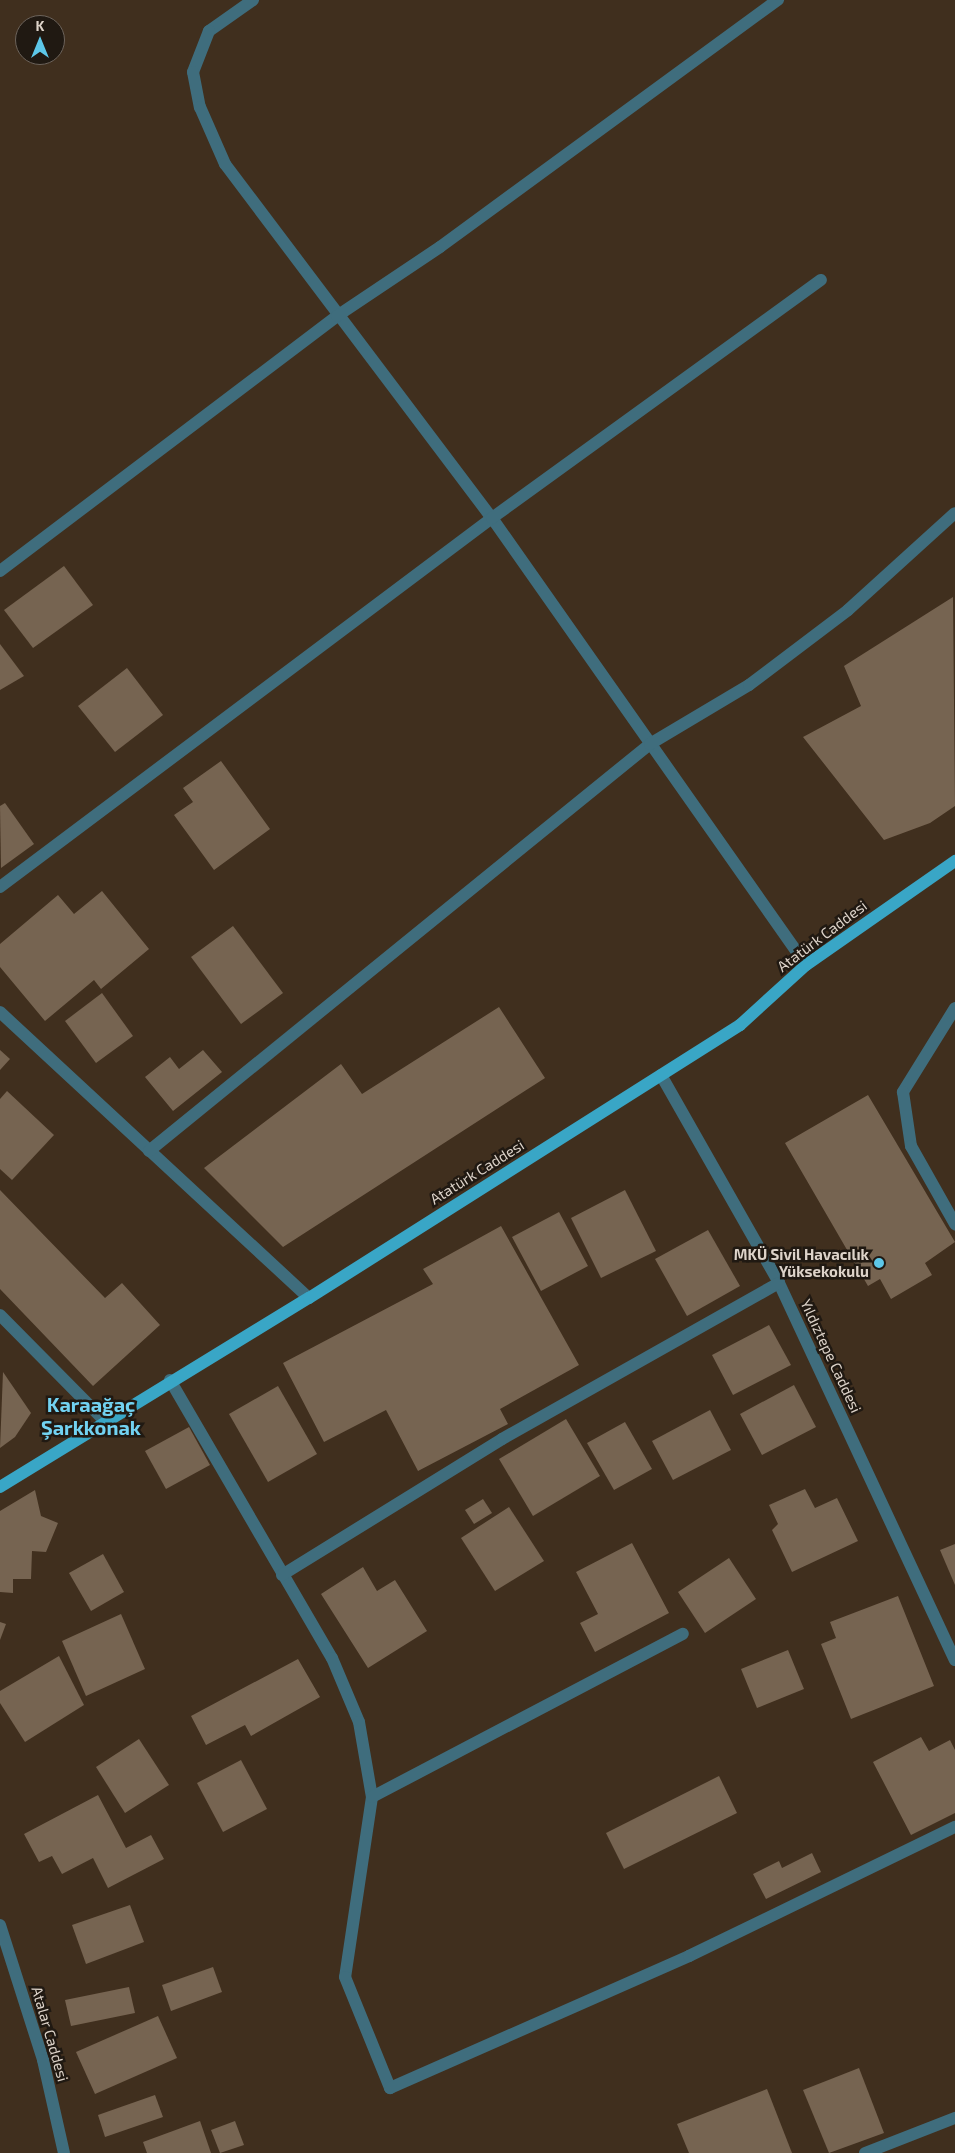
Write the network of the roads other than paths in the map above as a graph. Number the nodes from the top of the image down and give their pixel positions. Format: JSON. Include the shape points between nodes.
{"nodes":[{"id":1,"x":253,"y":0,"type":"edge"},
{"id":2,"x":778,"y":0,"type":"edge"},
{"id":3,"x":821,"y":280,"type":"dead end"},
{"id":4,"x":337,"y":316,"type":"junction"},
{"id":5,"x":955,"y":513,"type":"edge"},
{"id":6,"x":492,"y":518,"type":"junction"},
{"id":7,"x":0,"y":571,"type":"edge"},
{"id":8,"x":650,"y":744,"type":"junction"},
{"id":9,"x":955,"y":861,"type":"edge"},
{"id":10,"x":0,"y":887,"type":"edge"},
{"id":11,"x":806,"y":965,"type":"junction"},
{"id":12,"x":955,"y":1008,"type":"edge"},
{"id":13,"x":0,"y":1012,"type":"edge"},
{"id":14,"x":661,"y":1075,"type":"junction"},
{"id":15,"x":149,"y":1151,"type":"junction"},
{"id":16,"x":955,"y":1224,"type":"edge"},
{"id":17,"x":779,"y":1283,"type":"junction"},
{"id":18,"x":309,"y":1298,"type":"junction"},
{"id":19,"x":0,"y":1315,"type":"edge"},
{"id":20,"x":170,"y":1380,"type":"junction"},
{"id":21,"x":104,"y":1420,"type":"junction"},
{"id":22,"x":0,"y":1487,"type":"edge"},
{"id":23,"x":282,"y":1575,"type":"junction"},
{"id":24,"x":682,"y":1634,"type":"dead end"},
{"id":25,"x":955,"y":1660,"type":"edge"},
{"id":26,"x":372,"y":1797,"type":"junction"},
{"id":27,"x":955,"y":1827,"type":"edge"},
{"id":28,"x":0,"y":1925,"type":"edge"},
{"id":29,"x":955,"y":2118,"type":"edge"},
{"id":30,"x":64,"y":2153,"type":"edge"},
{"id":31,"x":865,"y":2153,"type":"edge"}],
"edges":[{"from":1,"to":4,"type":"street","via":[[209,31],[197,55],[193,72],[200,106],[225,164]]},
{"from":2,"to":4,"type":"street","via":[[440,247]]},
{"from":3,"to":6,"type":"street"},
{"from":4,"to":6,"type":"street"},
{"from":4,"to":7,"type":"street"},
{"from":5,"to":8,"type":"street","via":[[848,610],[749,685]]},
{"from":6,"to":8,"type":"street"},
{"from":6,"to":10,"type":"street"},
{"from":8,"to":11,"type":"street"},
{"from":8,"to":15,"type":"street"},
{"from":9,"to":11,"type":"main road","name":"Atatürk Caddesi"},
{"from":11,"to":14,"type":"main road","name":"Atatürk Caddesi","via":[[740,1025]]},
{"from":12,"to":16,"type":"street","via":[[903,1092],[911,1146]]},
{"from":13,"to":15,"type":"street"},
{"from":14,"to":17,"type":"street","name":"Yıldıztepe Caddesi"},
{"from":14,"to":18,"type":"main road","name":"Atatürk Caddesi"},
{"from":15,"to":18,"type":"street"},
{"from":17,"to":23,"type":"street","via":[[502,1439]]},
{"from":17,"to":25,"type":"street","name":"Yıldıztepe Caddesi"},
{"from":18,"to":20,"type":"main road","name":"Atatürk Caddesi"},
{"from":19,"to":21,"type":"street"},
{"from":20,"to":21,"type":"main road","name":"Atatürk Caddesi"},
{"from":20,"to":23,"type":"street"},
{"from":21,"to":22,"type":"main road","name":"Atatürk Caddesi"},
{"from":23,"to":26,"type":"street","via":[[332,1658],[359,1722]]},
{"from":24,"to":26,"type":"street"},
{"from":26,"to":27,"type":"street","via":[[345,1977],[390,2088],[689,1956]]},
{"from":28,"to":30,"type":"street","name":"Atalar Caddesi","via":[[44,2060]]},
{"from":29,"to":31,"type":"street"}]}
